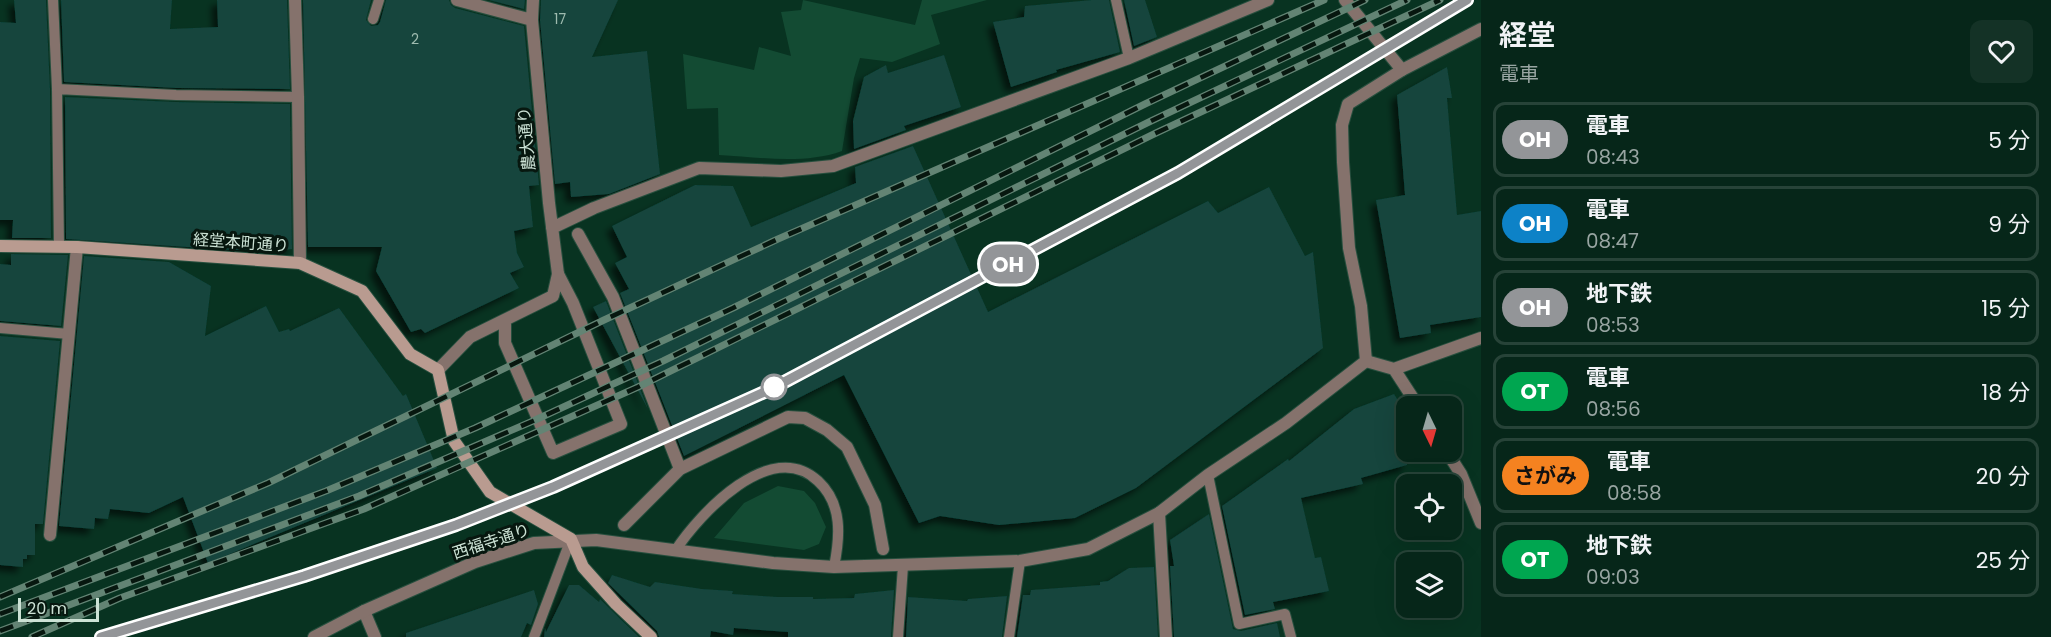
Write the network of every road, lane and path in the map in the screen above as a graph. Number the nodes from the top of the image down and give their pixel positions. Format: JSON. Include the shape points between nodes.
{"nodes":[{"id":1,"x":53,"y":0,"type":"edge"},
{"id":2,"x":295,"y":0,"type":"edge"},
{"id":3,"x":379,"y":0,"type":"edge"},
{"id":4,"x":457,"y":0,"type":"edge"},
{"id":5,"x":533,"y":0,"type":"edge"},
{"id":6,"x":1116,"y":0,"type":"edge"},
{"id":7,"x":1269,"y":0,"type":"edge"},
{"id":8,"x":1346,"y":0,"type":"edge"},
{"id":9,"x":373,"y":19,"type":"dead end"},
{"id":10,"x":532,"y":20,"type":"junction"},
{"id":11,"x":1481,"y":29,"type":"edge"},
{"id":12,"x":1129,"y":58,"type":"junction"},
{"id":13,"x":1402,"y":70,"type":"junction"},
{"id":14,"x":57,"y":89,"type":"junction"},
{"id":15,"x":298,"y":97,"type":"junction"},
{"id":16,"x":552,"y":228,"type":"junction"},
{"id":17,"x":578,"y":234,"type":"dead end"},
{"id":18,"x":0,"y":246,"type":"edge"},
{"id":19,"x":59,"y":247,"type":"junction"},
{"id":20,"x":78,"y":247,"type":"junction"},
{"id":21,"x":300,"y":263,"type":"junction"},
{"id":22,"x":558,"y":274,"type":"junction"},
{"id":23,"x":506,"y":320,"type":"junction"},
{"id":24,"x":0,"y":328,"type":"edge"},
{"id":25,"x":69,"y":334,"type":"junction"},
{"id":26,"x":1481,"y":338,"type":"edge"},
{"id":27,"x":1366,"y":361,"type":"junction"},
{"id":28,"x":1394,"y":369,"type":"junction"},
{"id":29,"x":438,"y":370,"type":"junction"},
{"id":30,"x":1412,"y":396,"type":"edge"},
{"id":31,"x":1453,"y":462,"type":"edge"},
{"id":32,"x":680,"y":469,"type":"junction"},
{"id":33,"x":1208,"y":475,"type":"junction"},
{"id":34,"x":1159,"y":513,"type":"junction"},
{"id":35,"x":1481,"y":523,"type":"edge"},
{"id":36,"x":624,"y":525,"type":"dead end"},
{"id":37,"x":50,"y":535,"type":"dead end"},
{"id":38,"x":571,"y":539,"type":"junction"},
{"id":39,"x":883,"y":549,"type":"dead end"},
{"id":40,"x":675,"y":551,"type":"junction"},
{"id":41,"x":1020,"y":561,"type":"junction"},
{"id":42,"x":903,"y":566,"type":"junction"},
{"id":43,"x":834,"y":567,"type":"junction"},
{"id":44,"x":364,"y":611,"type":"junction"},
{"id":45,"x":314,"y":637,"type":"edge"},
{"id":46,"x":375,"y":637,"type":"edge"},
{"id":47,"x":534,"y":637,"type":"edge"},
{"id":48,"x":651,"y":637,"type":"edge"},
{"id":49,"x":898,"y":637,"type":"edge"},
{"id":50,"x":1009,"y":637,"type":"edge"},
{"id":51,"x":1166,"y":637,"type":"edge"},
{"id":52,"x":1291,"y":637,"type":"edge"}],
"edges":[{"from":1,"to":14,"type":"lane"},
{"from":2,"to":15,"type":"street"},
{"from":3,"to":9,"type":"lane"},
{"from":4,"to":10,"type":"street"},
{"from":5,"to":10,"type":"street","name":"農大通り"},
{"from":6,"to":12,"type":"lane"},
{"from":7,"to":12,"type":"street"},
{"from":8,"to":13,"type":"street"},
{"from":10,"to":16,"type":"street","name":"農大通り"},
{"from":11,"to":13,"type":"street"},
{"from":12,"to":16,"type":"street","via":[[833,166],[781,171],[699,168]]},
{"from":13,"to":27,"type":"street","via":[[1348,104],[1342,125],[1349,248],[1361,306]]},
{"from":14,"to":15,"type":"lane"},
{"from":14,"to":19,"type":"lane"},
{"from":15,"to":21,"type":"street"},
{"from":16,"to":22,"type":"street","name":"農大通り"},
{"from":17,"to":32,"type":"street","via":[[613,297]]},
{"from":18,"to":19,"type":"main road","name":"経堂本町通り"},
{"from":19,"to":20,"type":"main road","name":"経堂本町通り"},
{"from":20,"to":21,"type":"main road","name":"経堂本町通り"},
{"from":20,"to":25,"type":"street"},
{"from":21,"to":29,"type":"main road","name":"経堂本町通り","via":[[362,291],[410,354]]},
{"from":22,"to":23,"type":"street","via":[[553,296]]},
{"from":22,"to":23,"type":"street","via":[[621,424],[553,453],[504,343]]},
{"from":23,"to":29,"type":"street","via":[[470,337]]},
{"from":24,"to":25,"type":"lane"},
{"from":25,"to":37,"type":"street"},
{"from":26,"to":28,"type":"street"},
{"from":27,"to":28,"type":"street"},
{"from":27,"to":33,"type":"street","via":[[1286,423]]},
{"from":28,"to":30,"type":"street"},
{"from":29,"to":38,"type":"main road","name":"西福寺通り","via":[[454,441],[490,492]]},
{"from":31,"to":35,"type":"street"},
{"from":32,"to":36,"type":"street"},
{"from":32,"to":39,"type":"street","via":[[788,417],[806,418],[847,447],[875,505]]},
{"from":33,"to":34,"type":"street"},
{"from":33,"to":52,"type":"lane","via":[[1239,624],[1285,614]]},
{"from":34,"to":41,"type":"street","via":[[1088,549]]},
{"from":34,"to":51,"type":"street"},
{"from":38,"to":40,"type":"street"},
{"from":38,"to":44,"type":"street","name":"西福寺通り","via":[[508,550]]},
{"from":38,"to":47,"type":"lane"},
{"from":38,"to":48,"type":"main road","via":[[583,567]]},
{"from":40,"to":43,"type":"street"},
{"from":40,"to":43,"type":"lane","via":[[711,506],[734,489],[756,475],[796,468],[812,475],[828,490],[838,516]]},
{"from":41,"to":42,"type":"street"},
{"from":41,"to":50,"type":"lane"},
{"from":42,"to":43,"type":"street"},
{"from":42,"to":49,"type":"lane"},
{"from":44,"to":45,"type":"street","name":"西福寺通り"},
{"from":44,"to":46,"type":"street"}]}
